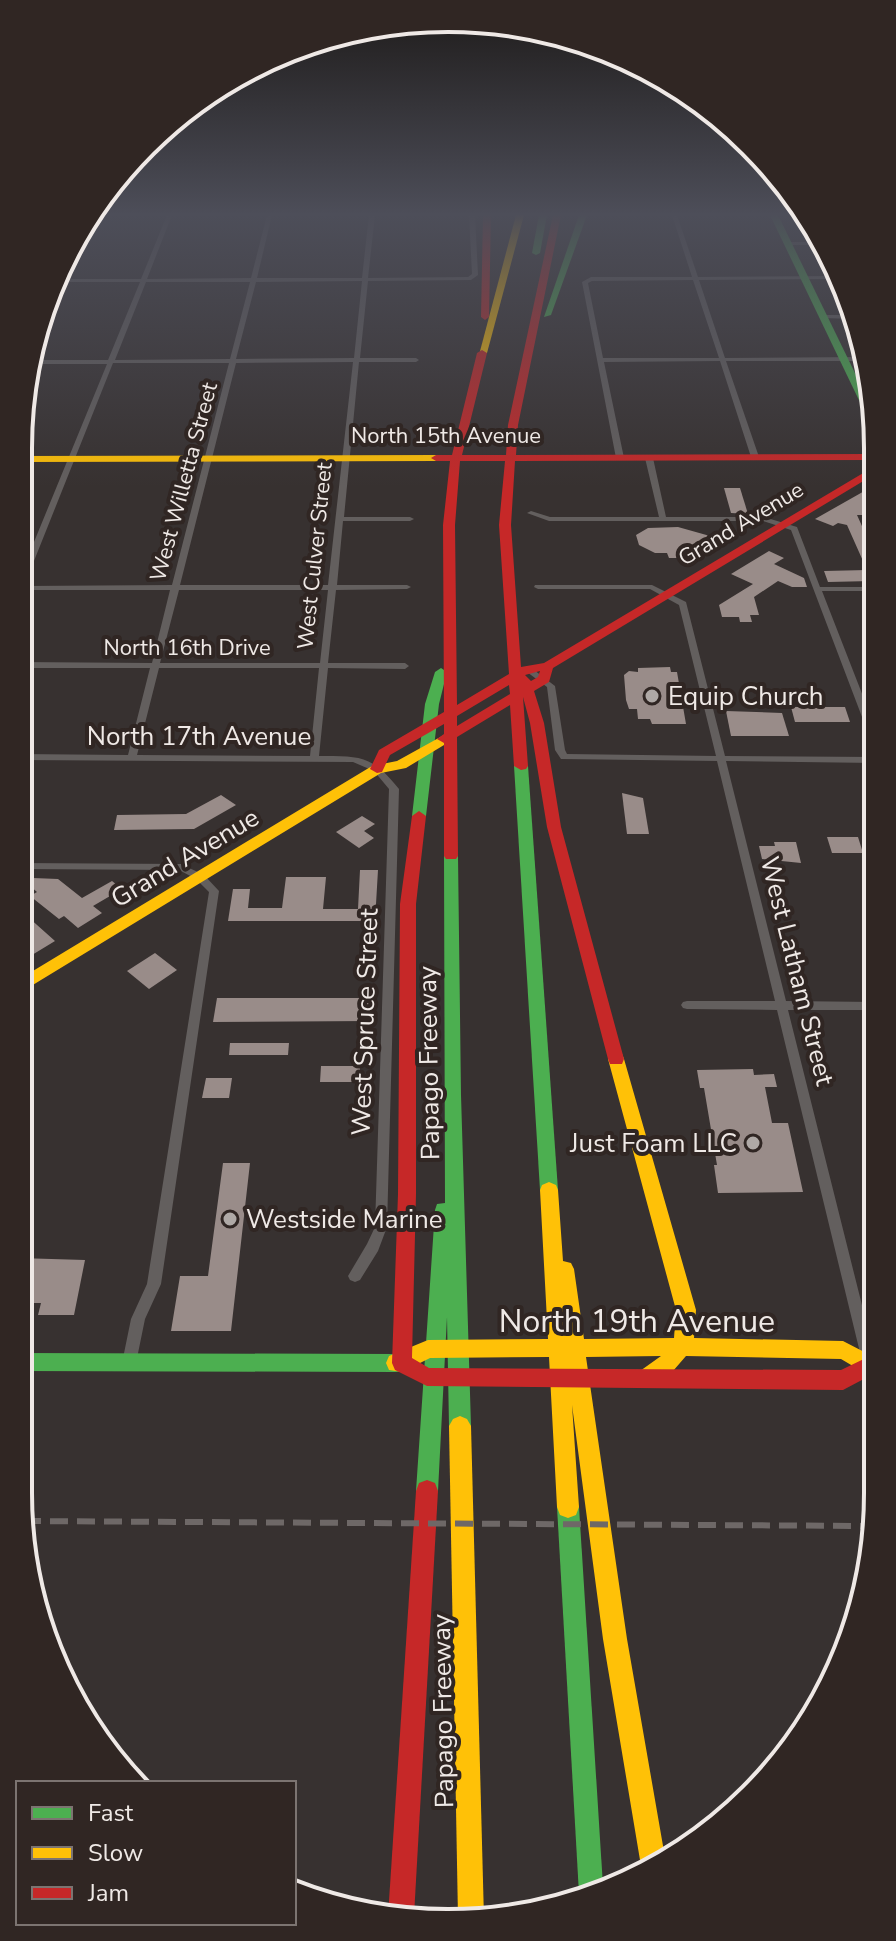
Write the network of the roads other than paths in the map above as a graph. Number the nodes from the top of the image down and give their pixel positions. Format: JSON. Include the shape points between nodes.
{"nodes":[{"id":1,"x":133,"y":306,"type":"edge"},
{"id":2,"x":248,"y":306,"type":"edge"},
{"id":3,"x":363,"y":306,"type":"edge"},
{"id":4,"x":485,"y":306,"type":"edge"},
{"id":5,"x":496,"y":306,"type":"edge"},
{"id":6,"x":527,"y":306,"type":"edge"},
{"id":7,"x":538,"y":306,"type":"edge"},
{"id":8,"x":550,"y":306,"type":"edge"},
{"id":9,"x":591,"y":306,"type":"edge"},
{"id":10,"x":705,"y":306,"type":"edge"},
{"id":11,"x":818,"y":306,"type":"edge"},
{"id":12,"x":824,"y":317,"type":"junction"},
{"id":13,"x":843,"y":317,"type":"edge"},
{"id":14,"x":532,"y":334,"type":"junction"},
{"id":15,"x":484,"y":345,"type":"junction"},
{"id":16,"x":844,"y":359,"type":"junction"},
{"id":17,"x":854,"y":359,"type":"edge"},
{"id":18,"x":416,"y":360,"type":"dead end"},
{"id":19,"x":601,"y":360,"type":"junction"},
{"id":20,"x":723,"y":360,"type":"junction"},
{"id":21,"x":110,"y":361,"type":"junction"},
{"id":22,"x":356,"y":361,"type":"junction"},
{"id":23,"x":41,"y":362,"type":"edge"},
{"id":24,"x":234,"y":362,"type":"junction"},
{"id":25,"x":860,"y":391,"type":"edge"},
{"id":26,"x":516,"y":407,"type":"junction"},
{"id":27,"x":755,"y":457,"type":"junction"},
{"id":28,"x":864,"y":457,"type":"edge"},
{"id":29,"x":209,"y":458,"type":"junction"},
{"id":30,"x":346,"y":458,"type":"junction"},
{"id":31,"x":620,"y":458,"type":"junction"},
{"id":32,"x":649,"y":458,"type":"junction"},
{"id":33,"x":32,"y":459,"type":"edge"},
{"id":34,"x":71,"y":459,"type":"junction"},
{"id":35,"x":864,"y":476,"type":"edge"},
{"id":36,"x":531,"y":513,"type":"dead end"},
{"id":37,"x":339,"y":519,"type":"junction"},
{"id":38,"x":410,"y":519,"type":"dead end"},
{"id":39,"x":663,"y":519,"type":"junction"},
{"id":40,"x":782,"y":525,"type":"junction"},
{"id":41,"x":32,"y":555,"type":"edge"},
{"id":42,"x":331,"y":587,"type":"junction"},
{"id":43,"x":407,"y":587,"type":"dead end"},
{"id":44,"x":538,"y":587,"type":"dead end"},
{"id":45,"x":175,"y":588,"type":"junction"},
{"id":46,"x":32,"y":589,"type":"edge"},
{"id":47,"x":818,"y":589,"type":"junction"},
{"id":48,"x":864,"y":589,"type":"edge"},
{"id":49,"x":669,"y":594,"type":"junction"},
{"id":50,"x":512,"y":639,"type":"junction"},
{"id":51,"x":447,"y":649,"type":"junction"},
{"id":52,"x":32,"y":665,"type":"edge"},
{"id":53,"x":155,"y":666,"type":"junction"},
{"id":54,"x":323,"y":666,"type":"junction"},
{"id":55,"x":405,"y":666,"type":"dead end"},
{"id":56,"x":546,"y":672,"type":"junction"},
{"id":57,"x":864,"y":709,"type":"edge"},
{"id":58,"x":32,"y":757,"type":"edge"},
{"id":59,"x":132,"y":757,"type":"junction"},
{"id":60,"x":314,"y":758,"type":"junction"},
{"id":61,"x":721,"y":758,"type":"junction"},
{"id":62,"x":864,"y":760,"type":"edge"},
{"id":63,"x":377,"y":769,"type":"junction"},
{"id":64,"x":32,"y":866,"type":"edge"},
{"id":65,"x":200,"y":877,"type":"junction"},
{"id":66,"x":32,"y":979,"type":"edge"},
{"id":67,"x":687,"y":1005,"type":"dead end"},
{"id":68,"x":784,"y":1005,"type":"junction"},
{"id":69,"x":864,"y":1006,"type":"edge"},
{"id":70,"x":452,"y":1095,"type":"junction"},
{"id":71,"x":547,"y":1155,"type":"junction"},
{"id":72,"x":355,"y":1276,"type":"dead end"},
{"id":73,"x":864,"y":1325,"type":"edge"},
{"id":74,"x":685,"y":1347,"type":"junction"},
{"id":75,"x":864,"y":1360,"type":"edge"},
{"id":76,"x":32,"y":1362,"type":"edge"},
{"id":77,"x":129,"y":1363,"type":"junction"},
{"id":78,"x":402,"y":1363,"type":"junction"},
{"id":79,"x":864,"y":1370,"type":"edge"},
{"id":80,"x":647,"y":1378,"type":"junction"},
{"id":81,"x":653,"y":1854,"type":"edge"},
{"id":82,"x":590,"y":1884,"type":"edge"},
{"id":83,"x":403,"y":1906,"type":"edge"},
{"id":84,"x":471,"y":1908,"type":"edge"}],
"edges":[{"from":1,"to":21,"type":"street"},
{"from":2,"to":24,"type":"street","name":"West Willetta Street"},
{"from":3,"to":22,"type":"street","name":"West Culver Street"},
{"from":4,"to":15,"type":"main road"},
{"from":5,"to":15,"type":"main road","name":"Papago Freeway"},
{"from":6,"to":26,"type":"main road"},
{"from":7,"to":14,"type":"main road"},
{"from":8,"to":14,"type":"main road"},
{"from":9,"to":19,"type":"street"},
{"from":10,"to":20,"type":"street"},
{"from":11,"to":12,"type":"main road"},
{"from":12,"to":13,"type":"street"},
{"from":12,"to":16,"type":"main road"},
{"from":14,"to":26,"type":"main road"},
{"from":15,"to":51,"type":"main road","name":"Papago Freeway","via":[[459,441],[449,525]]},
{"from":16,"to":17,"type":"street"},
{"from":16,"to":20,"type":"street"},
{"from":16,"to":25,"type":"main road"},
{"from":18,"to":22,"type":"street"},
{"from":19,"to":20,"type":"street"},
{"from":19,"to":31,"type":"street"},
{"from":20,"to":27,"type":"street"},
{"from":21,"to":23,"type":"street"},
{"from":21,"to":24,"type":"street"},
{"from":21,"to":34,"type":"street"},
{"from":22,"to":24,"type":"street"},
{"from":22,"to":30,"type":"street","name":"West Culver Street"},
{"from":24,"to":29,"type":"street","name":"West Willetta Street"},
{"from":26,"to":50,"type":"main road","via":[[505,525]]},
{"from":27,"to":28,"type":"main road","name":"North 15th Avenue"},
{"from":27,"to":32,"type":"main road","name":"North 15th Avenue"},
{"from":29,"to":30,"type":"main road","name":"North 15th Avenue"},
{"from":29,"to":34,"type":"main road","name":"North 15th Avenue"},
{"from":29,"to":45,"type":"street","name":"West Willetta Street"},
{"from":30,"to":31,"type":"main road","name":"North 15th Avenue"},
{"from":30,"to":37,"type":"street","name":"West Culver Street"},
{"from":31,"to":32,"type":"main road","name":"North 15th Avenue"},
{"from":32,"to":39,"type":"street"},
{"from":33,"to":34,"type":"main road","name":"North 15th Avenue"},
{"from":34,"to":41,"type":"street"},
{"from":35,"to":40,"type":"main road","name":"Grand Avenue"},
{"from":36,"to":39,"type":"street","via":[[549,519]]},
{"from":37,"to":38,"type":"street"},
{"from":37,"to":42,"type":"street","name":"West Culver Street"},
{"from":39,"to":40,"type":"street","via":[[764,519]]},
{"from":40,"to":47,"type":"street","via":[[797,532]]},
{"from":40,"to":49,"type":"main road","name":"Grand Avenue"},
{"from":42,"to":43,"type":"street"},
{"from":42,"to":45,"type":"street"},
{"from":42,"to":54,"type":"street","name":"West Culver Street"},
{"from":44,"to":49,"type":"street","via":[[652,587]]},
{"from":45,"to":46,"type":"street"},
{"from":45,"to":53,"type":"street","name":"West Willetta Street"},
{"from":47,"to":48,"type":"street"},
{"from":47,"to":57,"type":"street"},
{"from":49,"to":56,"type":"main road","name":"Grand Avenue"},
{"from":49,"to":61,"type":"street","name":"West Latham Street","via":[[683,604]]},
{"from":50,"to":71,"type":"main road"},
{"from":50,"to":74,"type":"main road","via":[[537,723],[554,827],[582,938],[686,1310]]},
{"from":51,"to":70,"type":"main road","name":"Papago Freeway"},
{"from":51,"to":78,"type":"main road","via":[[432,704],[408,904]]},
{"from":52,"to":53,"type":"street","name":"North 16th Drive"},
{"from":53,"to":54,"type":"street","name":"North 16th Drive"},
{"from":53,"to":59,"type":"street","name":"West Willetta Street"},
{"from":54,"to":55,"type":"street","name":"North 16th Drive"},
{"from":54,"to":60,"type":"street","name":"West Culver Street"},
{"from":56,"to":61,"type":"street","via":[[564,757]]},
{"from":56,"to":63,"type":"main road","name":"Grand Avenue","via":[[401,765]]},
{"from":56,"to":63,"type":"main road","name":"Grand Avenue","via":[[527,669],[384,753]]},
{"from":58,"to":59,"type":"street","name":"North 17th Avenue"},
{"from":59,"to":60,"type":"street","name":"North 17th Avenue"},
{"from":60,"to":63,"type":"street","name":"North 17th Avenue","via":[[354,759]]},
{"from":61,"to":62,"type":"street"},
{"from":61,"to":68,"type":"street","name":"West Latham Street"},
{"from":63,"to":65,"type":"main road","name":"Grand Avenue"},
{"from":63,"to":72,"type":"street","name":"West Spruce Street","via":[[394,789],[381,1227]]},
{"from":64,"to":65,"type":"street","via":[[181,867]]},
{"from":65,"to":66,"type":"main road","name":"Grand Avenue"},
{"from":65,"to":77,"type":"street","via":[[214,891],[154,1284],[137,1321]]},
{"from":67,"to":68,"type":"street"},
{"from":68,"to":69,"type":"street"},
{"from":68,"to":73,"type":"street","name":"West Latham Street"},
{"from":70,"to":83,"type":"main road"},
{"from":70,"to":84,"type":"main road","name":"Papago Freeway"},
{"from":71,"to":81,"type":"main road","via":[[615,1639]]},
{"from":71,"to":82,"type":"main road"},
{"from":74,"to":75,"type":"main road","name":"North 19th Avenue","via":[[843,1350]]},
{"from":74,"to":78,"type":"main road","name":"North 19th Avenue","via":[[428,1349]]},
{"from":74,"to":80,"type":"main road","via":[[675,1362]]},
{"from":76,"to":77,"type":"main road","name":"North 19th Avenue"},
{"from":77,"to":78,"type":"main road","name":"North 19th Avenue"},
{"from":78,"to":80,"type":"main road","name":"North 19th Avenue","via":[[427,1377]]},
{"from":79,"to":80,"type":"main road","name":"North 19th Avenue","via":[[843,1380]]}]}
